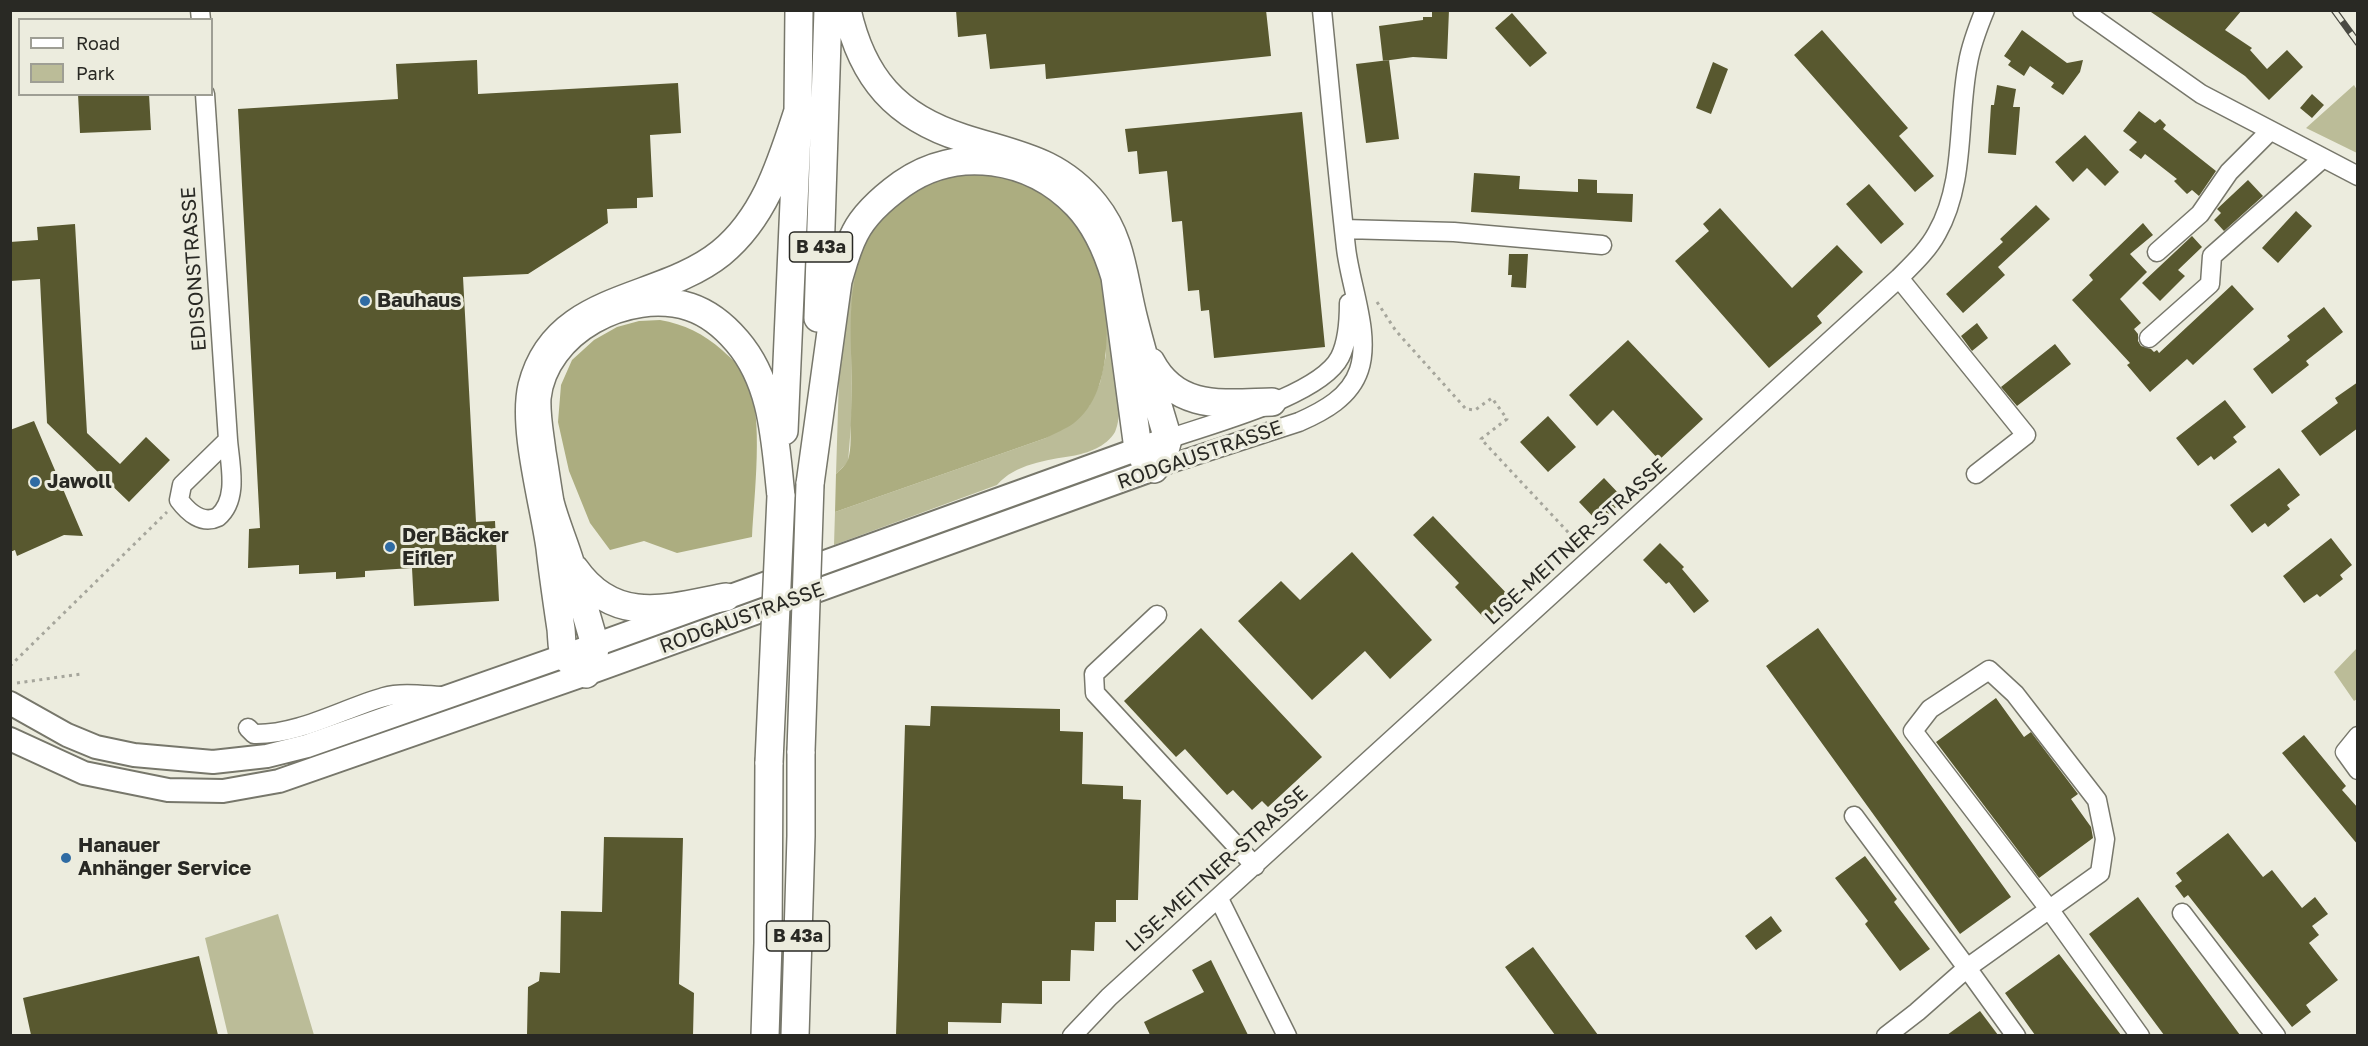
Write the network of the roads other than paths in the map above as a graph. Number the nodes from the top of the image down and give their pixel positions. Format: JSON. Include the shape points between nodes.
{"nodes":[{"id":1,"x":799,"y":10,"type":"edge"},
{"id":2,"x":828,"y":10,"type":"edge"},
{"id":3,"x":847,"y":10,"type":"edge"},
{"id":4,"x":1322,"y":10,"type":"edge"},
{"id":5,"x":1984,"y":10,"type":"edge"},
{"id":6,"x":2082,"y":10,"type":"edge"},
{"id":7,"x":205,"y":96,"type":"edge"},
{"id":8,"x":798,"y":111,"type":"junction"},
{"id":9,"x":2270,"y":131,"type":"junction"},
{"id":10,"x":2322,"y":159,"type":"junction"},
{"id":11,"x":2358,"y":176,"type":"edge"},
{"id":12,"x":1344,"y":229,"type":"junction"},
{"id":13,"x":1602,"y":244,"type":"dead end"},
{"id":14,"x":2157,"y":252,"type":"dead end"},
{"id":15,"x":1349,"y":274,"type":"junction"},
{"id":16,"x":1899,"y":278,"type":"junction"},
{"id":17,"x":2149,"y":338,"type":"dead end"},
{"id":18,"x":1140,"y":343,"type":"junction"},
{"id":19,"x":1272,"y":402,"type":"junction"},
{"id":20,"x":1168,"y":439,"type":"junction"},
{"id":21,"x":228,"y":440,"type":"junction"},
{"id":22,"x":1146,"y":459,"type":"junction"},
{"id":23,"x":1976,"y":474,"type":"dead end"},
{"id":24,"x":810,"y":484,"type":"junction"},
{"id":25,"x":781,"y":496,"type":"junction"},
{"id":26,"x":570,"y":563,"type":"junction"},
{"id":27,"x":726,"y":597,"type":"junction"},
{"id":28,"x":1157,"y":615,"type":"dead end"},
{"id":29,"x":595,"y":645,"type":"junction"},
{"id":30,"x":564,"y":654,"type":"junction"},
{"id":31,"x":586,"y":674,"type":"junction"},
{"id":32,"x":448,"y":696,"type":"junction"},
{"id":33,"x":10,"y":703,"type":"edge"},
{"id":34,"x":248,"y":728,"type":"dead end"},
{"id":35,"x":2358,"y":736,"type":"edge"},
{"id":36,"x":10,"y":739,"type":"edge"},
{"id":37,"x":2358,"y":770,"type":"edge"},
{"id":38,"x":1854,"y":816,"type":"dead end"},
{"id":39,"x":1255,"y":866,"type":"junction"},
{"id":40,"x":1219,"y":899,"type":"junction"},
{"id":41,"x":2049,"y":909,"type":"junction"},
{"id":42,"x":2182,"y":913,"type":"dead end"},
{"id":43,"x":1967,"y":968,"type":"junction"},
{"id":44,"x":765,"y":1035,"type":"edge"},
{"id":45,"x":795,"y":1035,"type":"edge"},
{"id":46,"x":1072,"y":1035,"type":"edge"},
{"id":47,"x":1287,"y":1035,"type":"edge"},
{"id":48,"x":1886,"y":1035,"type":"edge"},
{"id":49,"x":2016,"y":1035,"type":"edge"},
{"id":50,"x":2140,"y":1035,"type":"edge"},
{"id":51,"x":2276,"y":1035,"type":"edge"}],
"edges":[{"from":1,"to":8,"type":"highway","number":"B 43a"},
{"from":2,"to":24,"type":"highway","number":"B 43a"},
{"from":3,"to":18,"type":"highway","via":[[861,56],[872,75],[905,109],[947,133],[1030,157],[1053,168],[1084,193],[1107,222],[1116,243]]},
{"from":4,"to":12,"type":"street","name":"RODGAUSTRASSE"},
{"from":5,"to":16,"type":"street","name":"LISE-MEITNER-STRASSE","via":[[1968,63],[1953,195],[1937,233]]},
{"from":6,"to":9,"type":"street","via":[[2191,88]]},
{"from":7,"to":21,"type":"street","name":"EDISONSTRASSE"},
{"from":8,"to":25,"type":"highway","number":"B 43a"},
{"from":8,"to":30,"type":"highway","via":[[763,204],[735,240],[687,273],[578,319],[555,342],[536,375],[530,401],[530,431]]},
{"from":9,"to":10,"type":"street"},
{"from":9,"to":14,"type":"street","via":[[2229,172],[2200,214]]},
{"from":10,"to":11,"type":"street"},
{"from":10,"to":17,"type":"street","via":[[2212,256],[2210,284]]},
{"from":12,"to":13,"type":"street","via":[[1454,232]]},
{"from":12,"to":15,"type":"street","name":"RODGAUSTRASSE"},
{"from":15,"to":19,"type":"street","name":"RODGAUSTRASSE","via":[[1349,321],[1340,357],[1319,380]]},
{"from":15,"to":22,"type":"street","name":"RODGAUSTRASSE","via":[[1363,343],[1362,362],[1354,381],[1339,399],[1299,422]]},
{"from":16,"to":23,"type":"street","via":[[2026,435]]},
{"from":16,"to":39,"type":"street","name":"LISE-MEITNER-STRASSE"},
{"from":18,"to":19,"type":"highway","via":[[1165,382],[1186,397],[1218,403]]},
{"from":18,"to":20,"type":"highway"},
{"from":19,"to":20,"type":"street","name":"RODGAUSTRASSE"},
{"from":20,"to":22,"type":"highway","via":[[1163,458]]},
{"from":21,"to":21,"type":"street","name":"EDISONSTRASSE","via":[[182,485],[179,500],[194,516],[213,519],[229,504]]},
{"from":22,"to":24,"type":"highway","via":[[1115,277],[1097,232],[1076,205],[1045,180],[1011,165],[968,160],[934,166],[910,178],[871,210],[855,231],[838,281]]},
{"from":22,"to":27,"type":"main road","name":"RODGAUSTRASSE"},
{"from":22,"to":31,"type":"main road","name":"RODGAUSTRASSE"},
{"from":24,"to":45,"type":"highway","number":"B 43a","bridge":true},
{"from":25,"to":26,"type":"highway","via":[[772,415],[754,365],[736,340],[715,321],[689,307],[659,303],[622,308],[591,321],[566,340],[548,366],[537,398],[550,503]]},
{"from":25,"to":44,"type":"highway","number":"B 43a","bridge":true,"via":[[769,762]]},
{"from":26,"to":27,"type":"highway","via":[[602,597],[633,609],[665,609]]},
{"from":26,"to":29,"type":"highway"},
{"from":27,"to":29,"type":"main road","name":"RODGAUSTRASSE"},
{"from":28,"to":39,"type":"street","via":[[1094,674],[1095,693]]},
{"from":29,"to":30,"type":"main road","name":"RODGAUSTRASSE"},
{"from":29,"to":31,"type":"highway"},
{"from":30,"to":31,"type":"highway"},
{"from":30,"to":32,"type":"main road","name":"RODGAUSTRASSE"},
{"from":31,"to":36,"type":"main road","name":"RODGAUSTRASSE","via":[[279,782],[224,791],[168,790],[95,776]]},
{"from":32,"to":33,"type":"main road","name":"RODGAUSTRASSE","via":[[307,746],[267,756],[213,762],[134,755],[96,747]]},
{"from":32,"to":34,"type":"street","via":[[386,696],[297,727],[263,734],[254,734]]},
{"from":35,"to":37,"type":"street","via":[[2345,752]]},
{"from":38,"to":43,"type":"street"},
{"from":39,"to":40,"type":"street","name":"LISE-MEITNER-STRASSE"},
{"from":40,"to":46,"type":"street","name":"LISE-MEITNER-STRASSE","via":[[1109,996]]},
{"from":40,"to":47,"type":"street"},
{"from":41,"to":41,"type":"street","via":[[2100,873],[2105,838],[2097,800],[2015,694],[1989,670],[1930,709],[1913,730]]},
{"from":41,"to":43,"type":"street"},
{"from":41,"to":50,"type":"street"},
{"from":42,"to":51,"type":"street"},
{"from":43,"to":48,"type":"street"},
{"from":43,"to":49,"type":"street"}]}
